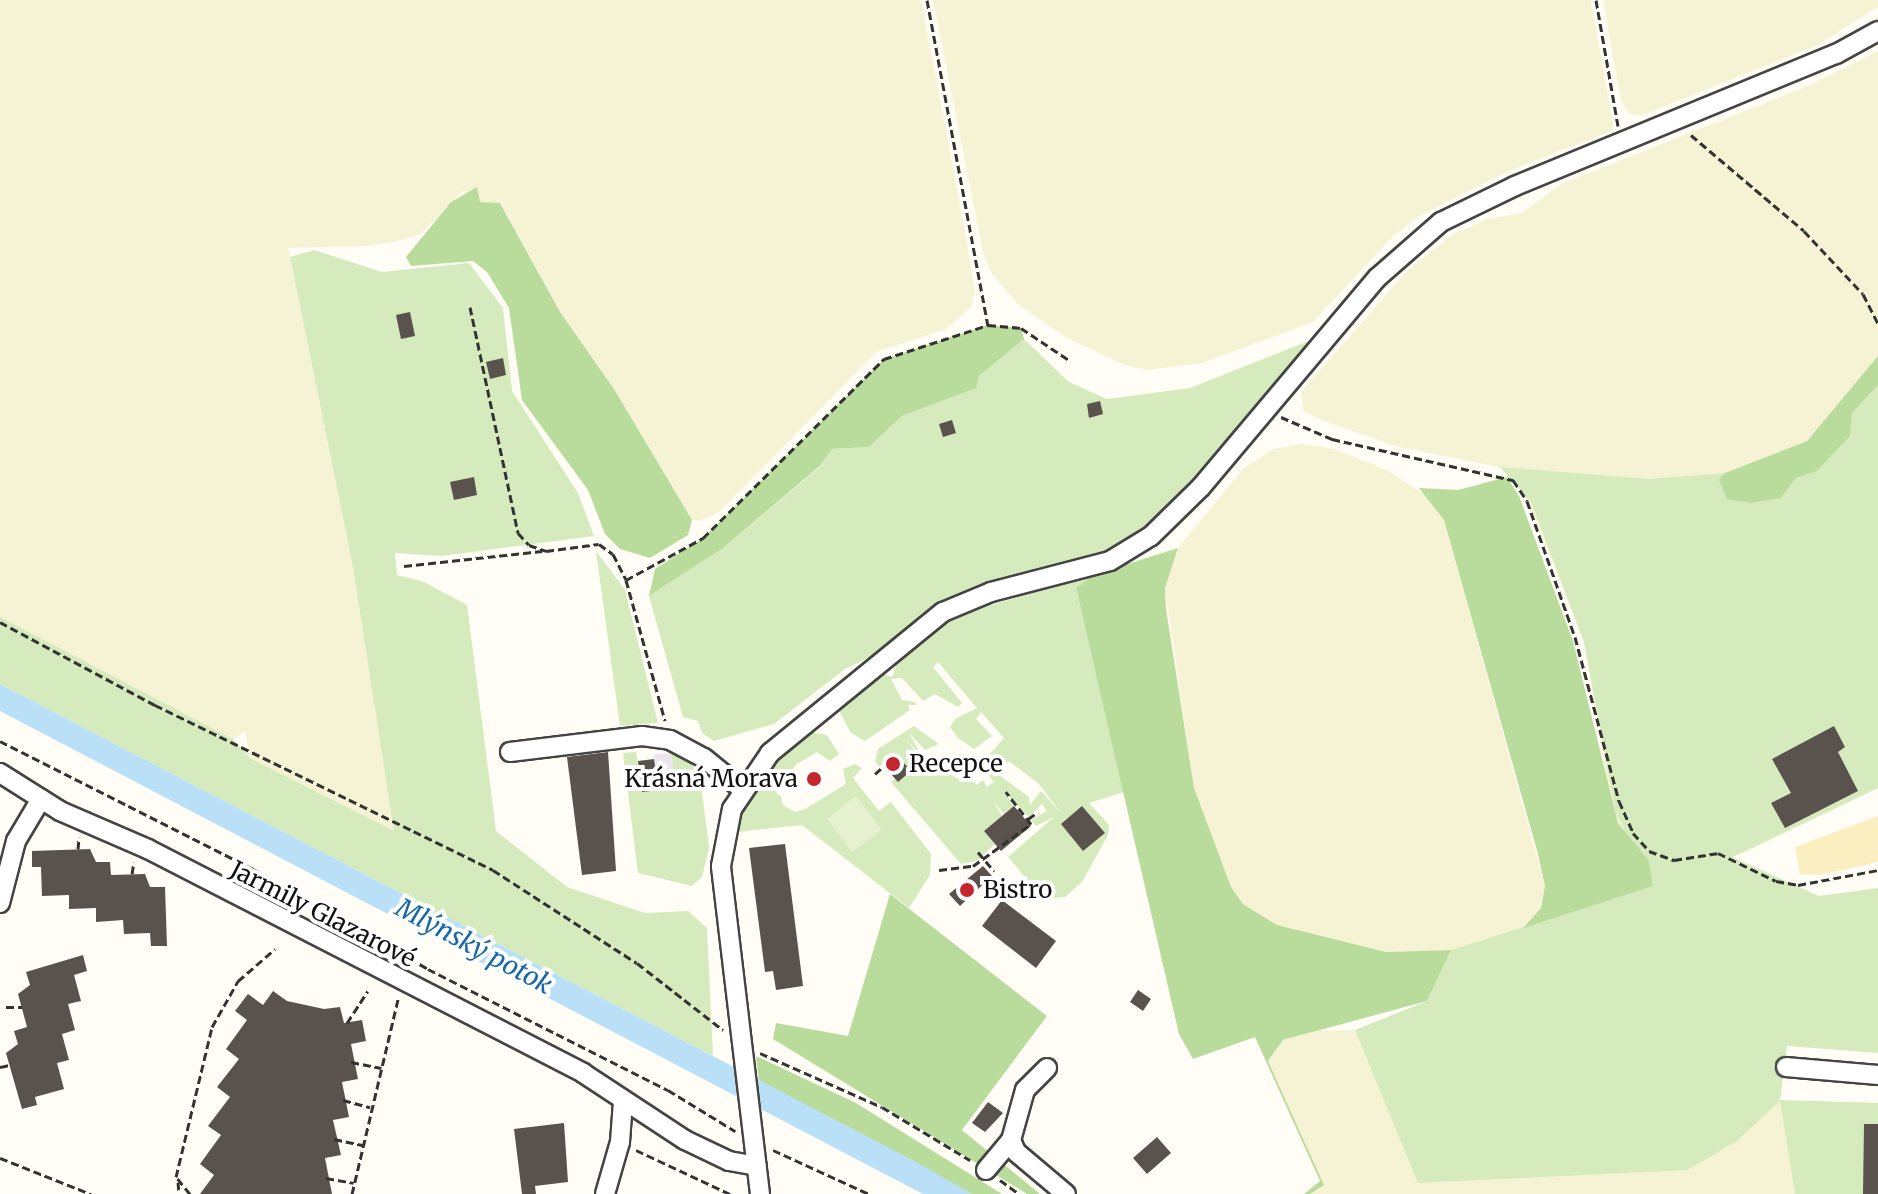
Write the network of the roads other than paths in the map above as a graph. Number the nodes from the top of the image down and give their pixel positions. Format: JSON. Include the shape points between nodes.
{"nodes":[{"id":1,"x":1878,"y":31,"type":"edge"},
{"id":2,"x":510,"y":752,"type":"dead end"},
{"id":3,"x":0,"y":773,"type":"edge"},
{"id":4,"x":742,"y":789,"type":"junction"},
{"id":5,"x":41,"y":799,"type":"junction"},
{"id":6,"x":0,"y":903,"type":"edge"},
{"id":7,"x":1786,"y":1067,"type":"dead end"},
{"id":8,"x":1047,"y":1068,"type":"dead end"},
{"id":9,"x":1878,"y":1075,"type":"edge"},
{"id":10,"x":623,"y":1101,"type":"junction"},
{"id":11,"x":1011,"y":1140,"type":"junction"},
{"id":12,"x":757,"y":1166,"type":"junction"},
{"id":13,"x":986,"y":1170,"type":"road end"},
{"id":14,"x":605,"y":1194,"type":"edge"},
{"id":15,"x":760,"y":1194,"type":"edge"},
{"id":16,"x":1066,"y":1194,"type":"edge"}],
"edges":[{"from":1,"to":4,"type":"street","via":[[1836,54],[1486,198],[1429,229],[1369,287],[1189,500],[1141,543],[1110,561],[1002,589],[938,615],[784,739]]},
{"from":2,"to":4,"type":"street","via":[[642,736],[670,740],[704,758]]},
{"from":3,"to":5,"type":"street","name":"Jarmily Glazarové"},
{"from":4,"to":12,"type":"street","via":[[727,825],[721,866]]},
{"from":5,"to":6,"type":"street","via":[[16,841]]},
{"from":5,"to":10,"type":"street","name":"Jarmily Glazarové","via":[[583,1073]]},
{"from":7,"to":9,"type":"street"},
{"from":8,"to":11,"type":"street","via":[[1025,1090]]},
{"from":10,"to":12,"type":"street","name":"Jarmily Glazarové","via":[[716,1156]]},
{"from":10,"to":14,"type":"street","via":[[620,1142]]},
{"from":11,"to":13,"type":"street"},
{"from":11,"to":16,"type":"street","via":[[1016,1152]]},
{"from":12,"to":15,"type":"street"}]}
